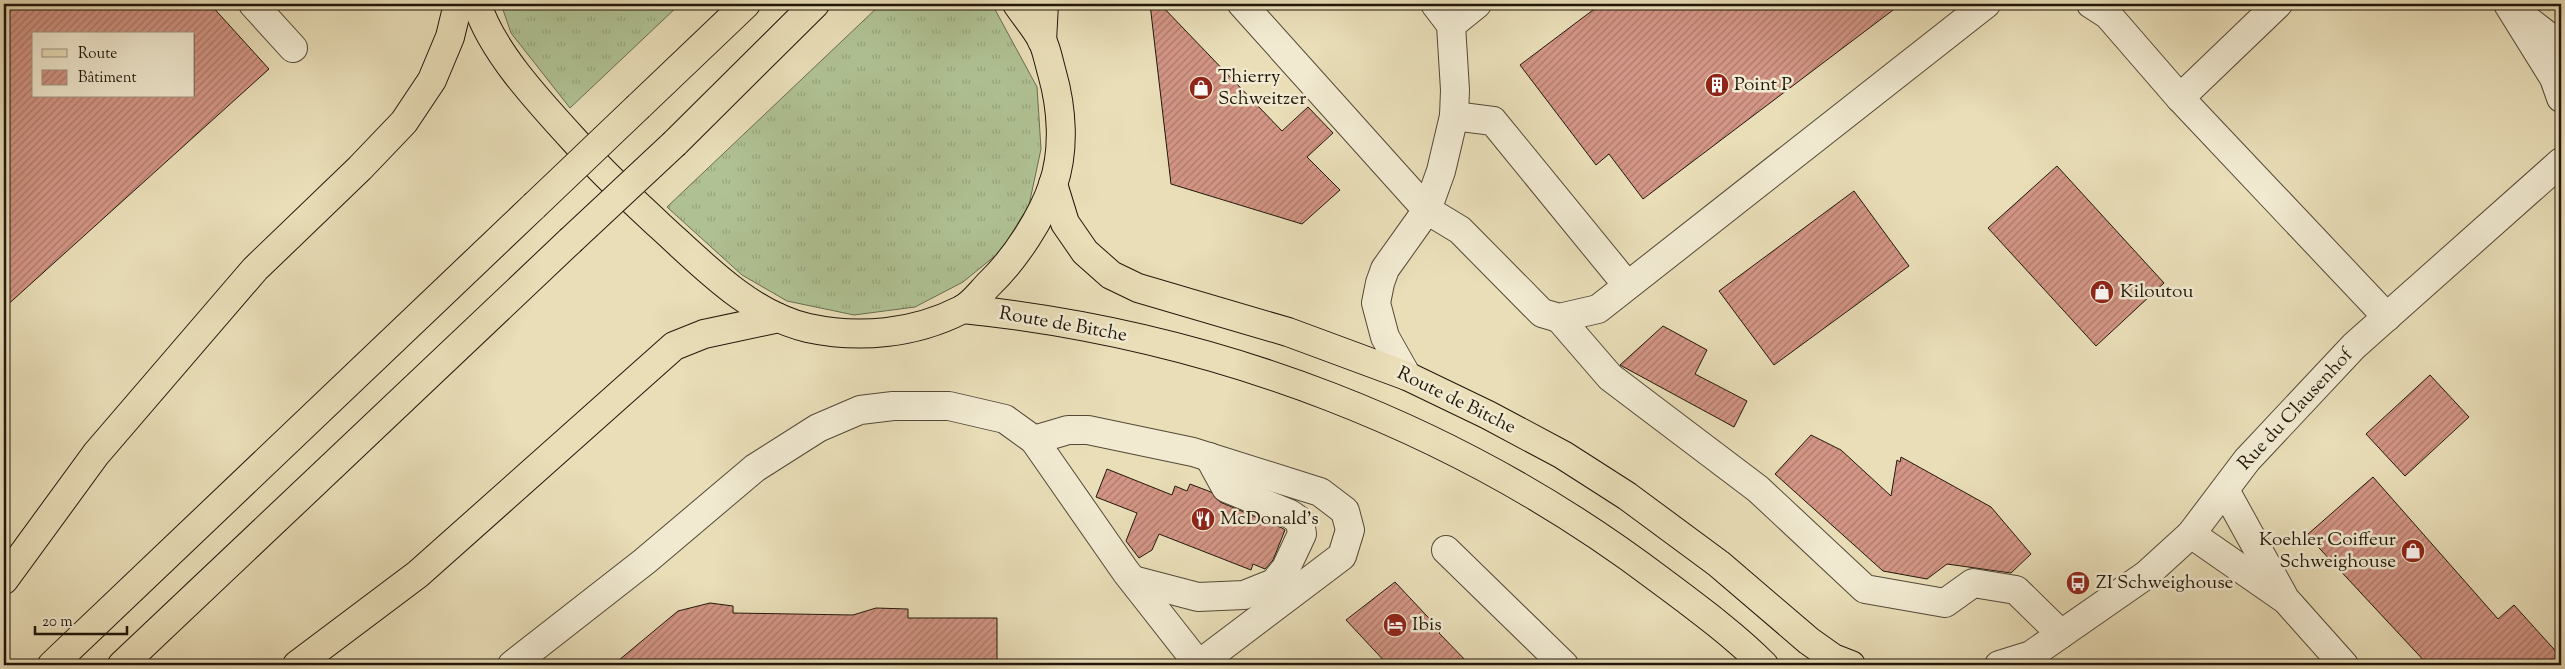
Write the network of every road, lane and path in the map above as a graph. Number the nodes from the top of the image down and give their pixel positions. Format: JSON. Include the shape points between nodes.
{"nodes":[{"id":1,"x":254,"y":4,"type":"edge"},
{"id":2,"x":458,"y":4,"type":"edge"},
{"id":3,"x":477,"y":4,"type":"edge"},
{"id":4,"x":746,"y":4,"type":"edge"},
{"id":5,"x":815,"y":4,"type":"edge"},
{"id":6,"x":1017,"y":4,"type":"edge"},
{"id":7,"x":1044,"y":4,"type":"edge"},
{"id":8,"x":1242,"y":4,"type":"edge"},
{"id":9,"x":1435,"y":4,"type":"edge"},
{"id":10,"x":1477,"y":4,"type":"edge"},
{"id":11,"x":1986,"y":4,"type":"edge"},
{"id":12,"x":2091,"y":4,"type":"edge"},
{"id":13,"x":2278,"y":4,"type":"edge"},
{"id":14,"x":2508,"y":4,"type":"edge"},
{"id":15,"x":1451,"y":25,"type":"junction"},
{"id":16,"x":1042,"y":41,"type":"junction"},
{"id":17,"x":2561,"y":46,"type":"edge"},
{"id":18,"x":293,"y":48,"type":"dead end"},
{"id":19,"x":2180,"y":98,"type":"junction"},
{"id":20,"x":2561,"y":98,"type":"edge"},
{"id":21,"x":1455,"y":103,"type":"junction"},
{"id":22,"x":2561,"y":162,"type":"edge"},
{"id":23,"x":1053,"y":184,"type":"junction"},
{"id":24,"x":1427,"y":210,"type":"junction"},
{"id":25,"x":1627,"y":285,"type":"junction"},
{"id":26,"x":963,"y":310,"type":"junction"},
{"id":27,"x":2387,"y":317,"type":"junction"},
{"id":28,"x":779,"y":318,"type":"junction"},
{"id":29,"x":1560,"y":318,"type":"junction"},
{"id":30,"x":1407,"y":376,"type":"junction"},
{"id":31,"x":1034,"y":440,"type":"junction"},
{"id":32,"x":1209,"y":457,"type":"junction"},
{"id":33,"x":2225,"y":490,"type":"junction"},
{"id":34,"x":2191,"y":534,"type":"junction"},
{"id":35,"x":1446,"y":550,"type":"dead end"},
{"id":36,"x":4,"y":580,"type":"edge"},
{"id":37,"x":1133,"y":580,"type":"junction"},
{"id":38,"x":2286,"y":600,"type":"junction"},
{"id":39,"x":2061,"y":634,"type":"junction"},
{"id":40,"x":2028,"y":660,"type":"edge"},
{"id":41,"x":52,"y":665,"type":"edge"},
{"id":42,"x":122,"y":665,"type":"edge"},
{"id":43,"x":297,"y":665,"type":"edge"},
{"id":44,"x":512,"y":665,"type":"edge"},
{"id":45,"x":1199,"y":665,"type":"edge"},
{"id":46,"x":1564,"y":665,"type":"edge"},
{"id":47,"x":1764,"y":665,"type":"edge"},
{"id":48,"x":1852,"y":665,"type":"edge"},
{"id":49,"x":1999,"y":665,"type":"edge"},
{"id":50,"x":2344,"y":665,"type":"edge"}],
"edges":[{"from":1,"to":18,"type":"street"},
{"from":2,"to":36,"type":"main road","via":[[450,37],[432,80],[404,122],[255,269],[96,454]]},
{"from":3,"to":28,"type":"main road","via":[[501,52],[608,178],[712,273]]},
{"from":4,"to":41,"type":"main road","bridge":true},
{"from":5,"to":42,"type":"main road","bridge":true,"via":[[675,143]]},
{"from":6,"to":16,"type":"main road"},
{"from":7,"to":16,"type":"main road"},
{"from":8,"to":24,"type":"street"},
{"from":9,"to":15,"type":"street"},
{"from":10,"to":15,"type":"street"},
{"from":11,"to":25,"type":"street"},
{"from":12,"to":19,"type":"street","via":[[2108,15]]},
{"from":13,"to":19,"type":"street"},
{"from":14,"to":17,"type":"street"},
{"from":14,"to":20,"type":"street","via":[[2554,78]]},
{"from":15,"to":21,"type":"street"},
{"from":16,"to":23,"type":"main road","via":[[1058,97],[1061,135]]},
{"from":19,"to":27,"type":"street"},
{"from":21,"to":24,"type":"street","via":[[1441,171]]},
{"from":21,"to":25,"type":"street","via":[[1493,121]]},
{"from":22,"to":27,"type":"street","name":"Rue du Clausenhof"},
{"from":23,"to":26,"type":"main road","via":[[1033,226],[1007,267]]},
{"from":23,"to":30,"type":"main road","name":"Route de Bitche","via":[[1065,223],[1084,252],[1111,275],[1138,288],[1288,332]]},
{"from":24,"to":29,"type":"street","via":[[1460,230],[1542,313]]},
{"from":24,"to":30,"type":"street","via":[[1385,268],[1376,303],[1385,337]]},
{"from":25,"to":29,"type":"street","via":[[1598,309]]},
{"from":26,"to":28,"type":"main road","via":[[907,330],[875,334],[807,328]]},
{"from":26,"to":47,"type":"main road","name":"Route de Bitche","via":[[1032,318],[1178,348],[1272,375],[1391,421],[1499,474],[1572,518],[1632,558]]},
{"from":27,"to":33,"type":"street","name":"Rue du Clausenhof","via":[[2354,346],[2254,453]]},
{"from":28,"to":43,"type":"main road","via":[[704,334],[674,346],[410,580]]},
{"from":29,"to":39,"type":"street","via":[[1610,377],[1758,489],[1865,589],[1945,603],[1973,584],[2016,590]]},
{"from":30,"to":48,"type":"main road","name":"Route de Bitche","via":[[1488,414],[1563,455],[1627,496],[1720,564],[1809,641],[1833,658]]},
{"from":31,"to":32,"type":"street","via":[[1068,430],[1088,430]]},
{"from":31,"to":37,"type":"street"},
{"from":31,"to":44,"type":"street","via":[[1005,419],[949,406],[893,406],[860,410],[827,424],[755,468]]},
{"from":32,"to":37,"type":"street","via":[[1226,488],[1300,521],[1302,534],[1286,568],[1274,583],[1244,595],[1198,596]]},
{"from":32,"to":45,"type":"street","via":[[1320,492],[1345,511],[1350,530],[1342,556]]},
{"from":33,"to":34,"type":"street","name":"Rue du Clausenhof"},
{"from":33,"to":38,"type":"street"},
{"from":34,"to":38,"type":"street"},
{"from":34,"to":39,"type":"street","name":"Rue du Clausenhof","via":[[2146,576]]},
{"from":35,"to":46,"type":"street"},
{"from":37,"to":45,"type":"street"},
{"from":38,"to":50,"type":"street"},
{"from":39,"to":40,"type":"street","name":"Rue du Clausenhof"},
{"from":40,"to":49,"type":"street","name":"Rue du Clausenhof"}]}
